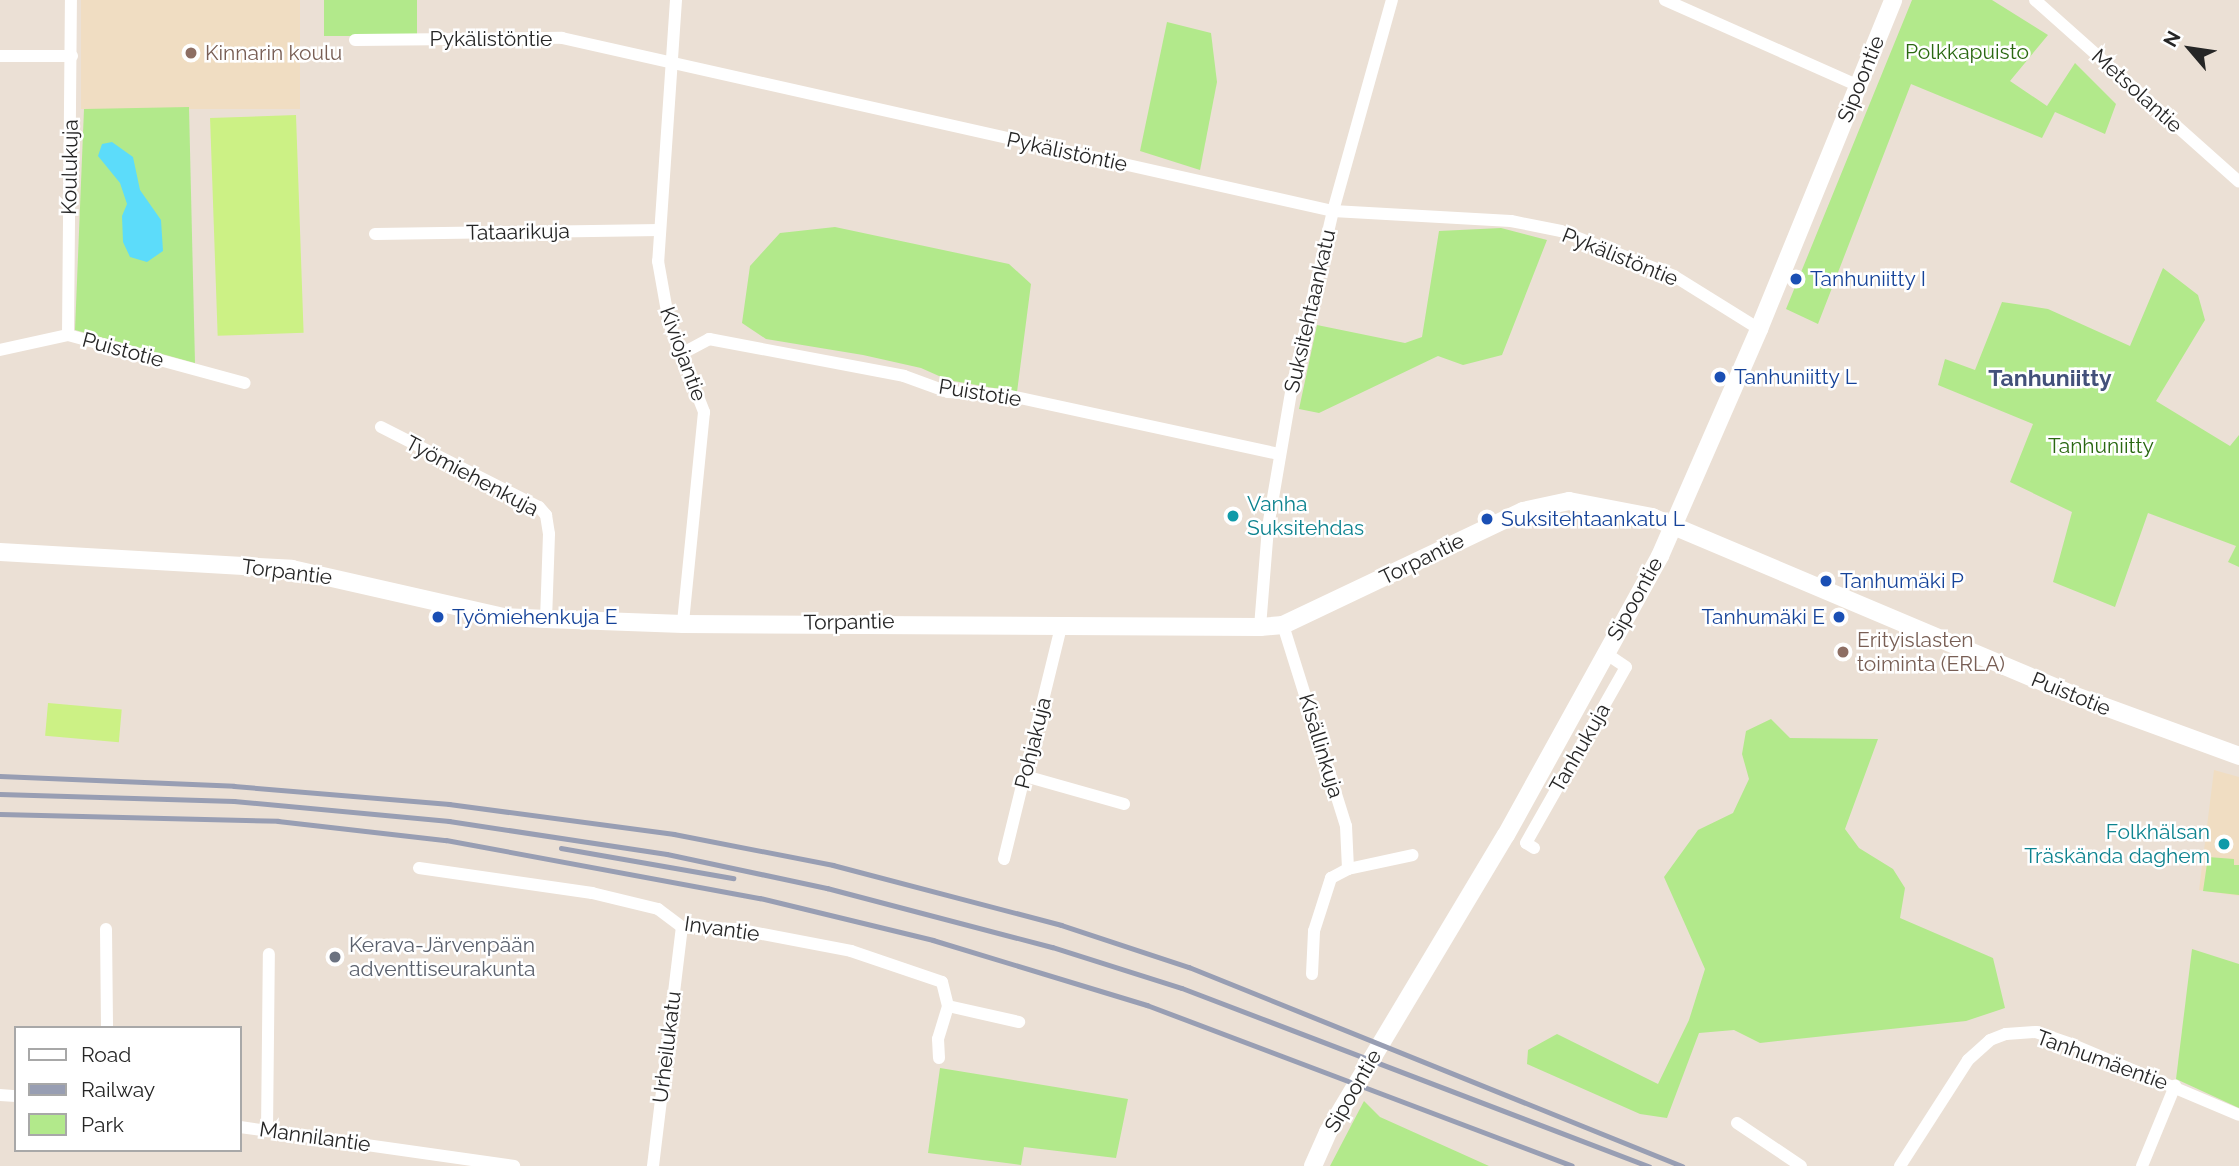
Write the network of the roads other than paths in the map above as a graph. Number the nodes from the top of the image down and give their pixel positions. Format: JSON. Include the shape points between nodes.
{"nodes":[{"id":1,"x":71,"y":0,"type":"edge"},
{"id":2,"x":676,"y":0,"type":"edge"},
{"id":3,"x":1392,"y":0,"type":"edge"},
{"id":4,"x":1665,"y":0,"type":"edge"},
{"id":5,"x":1893,"y":0,"type":"edge"},
{"id":6,"x":2035,"y":0,"type":"edge"},
{"id":7,"x":355,"y":40,"type":"dead end"},
{"id":8,"x":0,"y":56,"type":"edge"},
{"id":9,"x":72,"y":56,"type":"junction"},
{"id":10,"x":668,"y":64,"type":"junction"},
{"id":11,"x":1858,"y":86,"type":"junction"},
{"id":12,"x":2239,"y":183,"type":"edge"},
{"id":13,"x":1333,"y":211,"type":"junction"},
{"id":14,"x":660,"y":230,"type":"junction"},
{"id":15,"x":375,"y":234,"type":"dead end"},
{"id":16,"x":1759,"y":329,"type":"junction"},
{"id":17,"x":68,"y":335,"type":"junction"},
{"id":18,"x":0,"y":350,"type":"edge"},
{"id":19,"x":682,"y":353,"type":"junction"},
{"id":20,"x":245,"y":383,"type":"dead end"},
{"id":21,"x":381,"y":427,"type":"dead end"},
{"id":22,"x":1280,"y":454,"type":"junction"},
{"id":23,"x":1673,"y":527,"type":"junction"},
{"id":24,"x":0,"y":552,"type":"edge"},
{"id":25,"x":546,"y":619,"type":"junction"},
{"id":26,"x":683,"y":624,"type":"junction"},
{"id":27,"x":1283,"y":625,"type":"junction"},
{"id":28,"x":1061,"y":627,"type":"junction"},
{"id":29,"x":1260,"y":627,"type":"junction"},
{"id":30,"x":1605,"y":653,"type":"junction"},
{"id":31,"x":2239,"y":756,"type":"edge"},
{"id":32,"x":1026,"y":776,"type":"junction"},
{"id":33,"x":1124,"y":804,"type":"dead end"},
{"id":34,"x":1534,"y":848,"type":"dead end"},
{"id":35,"x":1413,"y":856,"type":"dead end"},
{"id":36,"x":1004,"y":859,"type":"dead end"},
{"id":37,"x":419,"y":867,"type":"dead end"},
{"id":38,"x":1348,"y":869,"type":"junction"},
{"id":39,"x":682,"y":927,"type":"junction"},
{"id":40,"x":106,"y":929,"type":"dead end"},
{"id":41,"x":269,"y":954,"type":"dead end"},
{"id":42,"x":1312,"y":974,"type":"dead end"},
{"id":43,"x":948,"y":1006,"type":"junction"},
{"id":44,"x":1019,"y":1021,"type":"dead end"},
{"id":45,"x":107,"y":1026,"type":"edge"},
{"id":46,"x":939,"y":1058,"type":"dead end"},
{"id":47,"x":2175,"y":1086,"type":"junction"},
{"id":48,"x":2239,"y":1115,"type":"edge"},
{"id":49,"x":1737,"y":1123,"type":"dead end"},
{"id":50,"x":242,"y":1127,"type":"edge"},
{"id":51,"x":267,"y":1130,"type":"junction"},
{"id":52,"x":514,"y":1166,"type":"edge"},
{"id":53,"x":653,"y":1166,"type":"edge"},
{"id":54,"x":1313,"y":1166,"type":"edge"},
{"id":55,"x":1801,"y":1166,"type":"edge"},
{"id":56,"x":1900,"y":1166,"type":"edge"},
{"id":57,"x":2143,"y":1166,"type":"edge"}],
"edges":[{"from":1,"to":9,"type":"street","name":"Koulukuja"},
{"from":2,"to":10,"type":"street","name":"Kiviojantie"},
{"from":3,"to":13,"type":"street","name":"Suksitehtaankatu"},
{"from":4,"to":11,"type":"street"},
{"from":5,"to":11,"type":"street","name":"Sipoontie"},
{"from":6,"to":12,"type":"street","name":"Metsolantie"},
{"from":7,"to":10,"type":"street","name":"Pykälistöntie","via":[[562,38]]},
{"from":8,"to":9,"type":"street"},
{"from":9,"to":17,"type":"street","name":"Koulukuja"},
{"from":10,"to":13,"type":"street","name":"Pykälistöntie"},
{"from":10,"to":14,"type":"street","name":"Kiviojantie"},
{"from":11,"to":16,"type":"street","name":"Sipoontie"},
{"from":13,"to":16,"type":"street","name":"Pykälistöntie","via":[[1511,221],[1561,231],[1674,276]]},
{"from":13,"to":22,"type":"street","name":"Suksitehtaankatu"},
{"from":14,"to":15,"type":"street","name":"Tataarikuja"},
{"from":14,"to":19,"type":"street","name":"Kiviojantie","via":[[663,296]]},
{"from":16,"to":23,"type":"street","name":"Sipoontie"},
{"from":17,"to":18,"type":"street","name":"Puistotie"},
{"from":17,"to":20,"type":"street","name":"Puistotie"},
{"from":19,"to":22,"type":"street","name":"Puistotie","via":[[709,339],[880,371],[948,392],[1006,395]]},
{"from":19,"to":26,"type":"street","name":"Kiviojantie","via":[[704,412]]},
{"from":21,"to":25,"type":"street","name":"Työmiehenkuja","via":[[539,507],[546,515]]},
{"from":22,"to":29,"type":"street","name":"Suksitehtaankatu","via":[[1268,527]]},
{"from":23,"to":27,"type":"street","name":"Torpantie","via":[[1653,517],[1569,501],[1523,511]]},
{"from":23,"to":30,"type":"street","name":"Sipoontie"},
{"from":23,"to":31,"type":"street","name":"Puistotie","via":[[2070,694]]},
{"from":24,"to":25,"type":"street","name":"Torpantie","via":[[292,569],[504,617]]},
{"from":25,"to":26,"type":"street","name":"Torpantie"},
{"from":26,"to":28,"type":"street","name":"Torpantie","via":[[903,622]]},
{"from":27,"to":29,"type":"street","name":"Torpantie"},
{"from":27,"to":38,"type":"street","name":"Kisällinkuja","via":[[1346,826]]},
{"from":28,"to":29,"type":"street","name":"Torpantie"},
{"from":28,"to":32,"type":"street","name":"Pohjakuja"},
{"from":30,"to":34,"type":"street","name":"Tanhukuja","via":[[1626,667],[1526,842]]},
{"from":30,"to":54,"type":"street","name":"Sipoontie","via":[[1506,835],[1328,1132]]},
{"from":32,"to":33,"type":"street"},
{"from":32,"to":36,"type":"street","name":"Pohjakuja"},
{"from":35,"to":38,"type":"street"},
{"from":37,"to":39,"type":"street","name":"Invantie","via":[[592,893],[657,909]]},
{"from":38,"to":42,"type":"street","via":[[1331,878],[1314,931]]},
{"from":39,"to":43,"type":"street","name":"Invantie","via":[[736,929],[850,951],[942,982]]},
{"from":39,"to":53,"type":"street","name":"Urheilukatu"},
{"from":40,"to":45,"type":"street"},
{"from":41,"to":51,"type":"street"},
{"from":43,"to":44,"type":"street"},
{"from":43,"to":46,"type":"street","via":[[938,1039]]},
{"from":47,"to":48,"type":"street","name":"Tanhumäentie"},
{"from":47,"to":56,"type":"street","name":"Tanhumäentie","via":[[2036,1032],[2006,1034],[1990,1040],[1968,1060]]},
{"from":47,"to":57,"type":"street"},
{"from":49,"to":55,"type":"street"},
{"from":50,"to":51,"type":"street","name":"Mannilantie"},
{"from":51,"to":52,"type":"street","name":"Mannilantie"}]}
